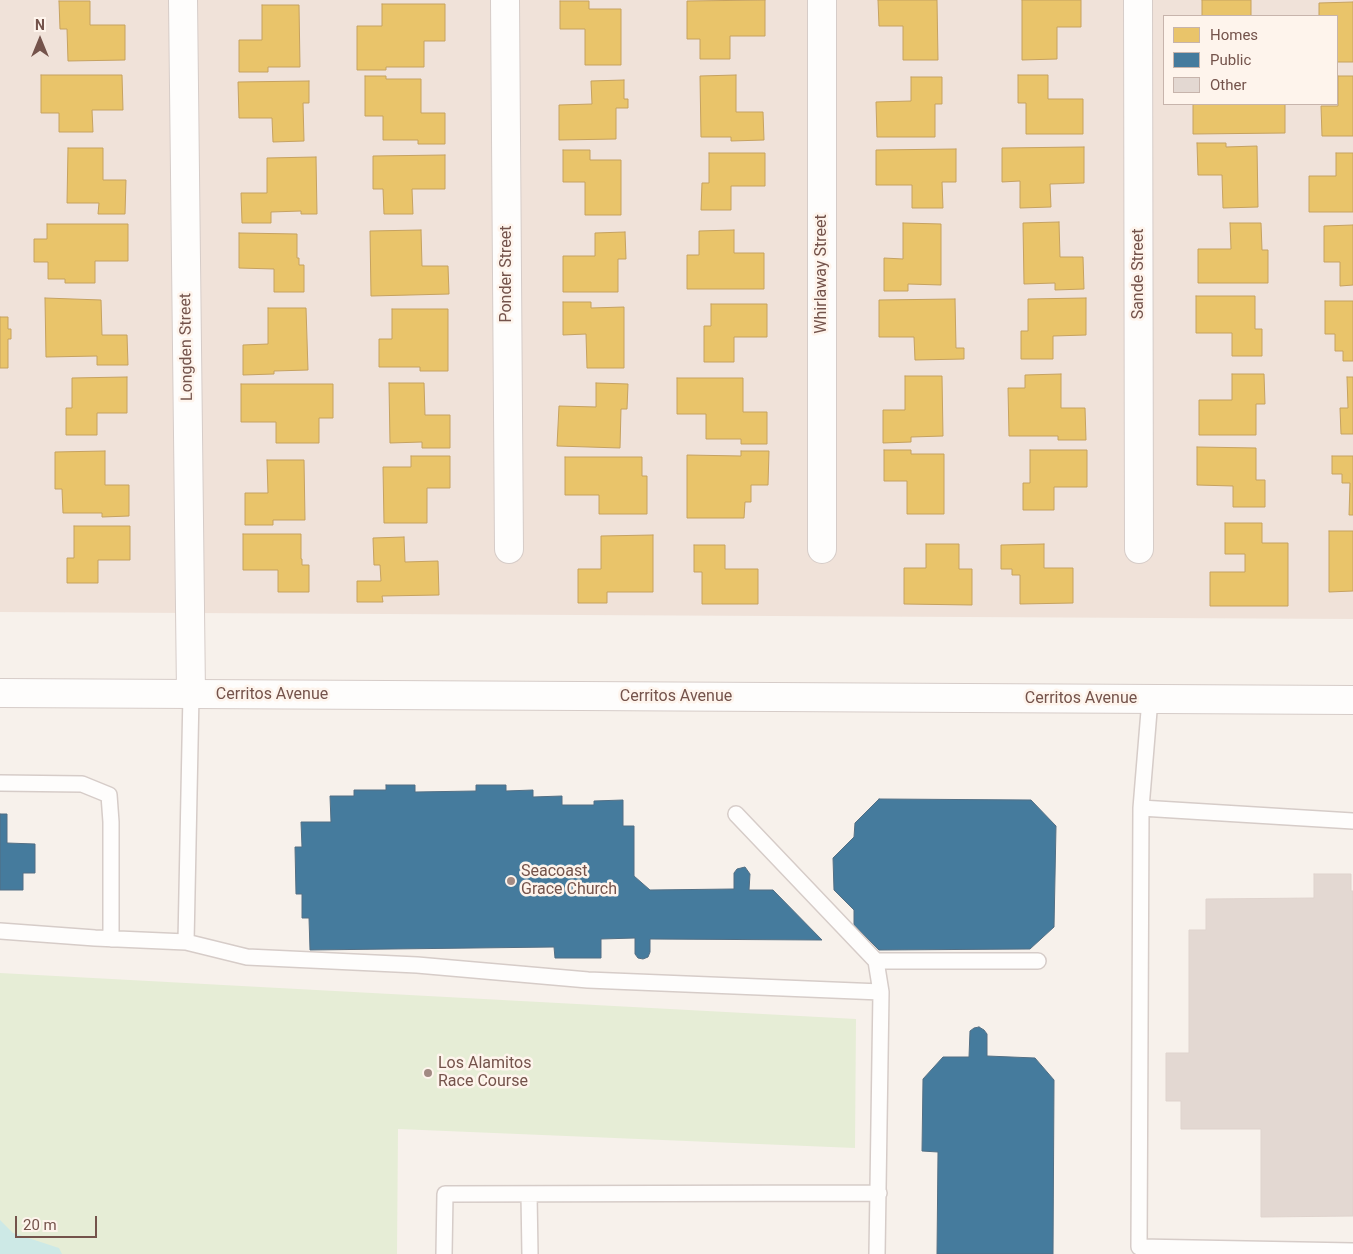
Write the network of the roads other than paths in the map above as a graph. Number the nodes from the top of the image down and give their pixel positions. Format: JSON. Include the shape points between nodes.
{"nodes":[{"id":1,"x":183,"y":0,"type":"edge"},
{"id":2,"x":506,"y":0,"type":"edge"},
{"id":3,"x":822,"y":0,"type":"edge"},
{"id":4,"x":1138,"y":0,"type":"edge"},
{"id":5,"x":509,"y":549,"type":"dead end"},
{"id":6,"x":822,"y":549,"type":"dead end"},
{"id":7,"x":1139,"y":549,"type":"dead end"},
{"id":8,"x":0,"y":693,"type":"edge"},
{"id":9,"x":191,"y":694,"type":"junction"},
{"id":10,"x":1150,"y":699,"type":"junction"},
{"id":11,"x":1353,"y":700,"type":"edge"},
{"id":12,"x":0,"y":783,"type":"edge"},
{"id":13,"x":1141,"y":808,"type":"junction"},
{"id":14,"x":736,"y":814,"type":"dead end"},
{"id":15,"x":1353,"y":821,"type":"edge"},
{"id":16,"x":0,"y":931,"type":"edge"},
{"id":17,"x":111,"y":939,"type":"junction"},
{"id":18,"x":186,"y":942,"type":"junction"},
{"id":19,"x":876,"y":961,"type":"junction"},
{"id":20,"x":1038,"y":961,"type":"dead end"},
{"id":21,"x":881,"y":992,"type":"junction"},
{"id":22,"x":878,"y":1193,"type":"junction"},
{"id":23,"x":529,"y":1194,"type":"junction"},
{"id":24,"x":1353,"y":1251,"type":"edge"},
{"id":25,"x":444,"y":1254,"type":"edge"},
{"id":26,"x":530,"y":1254,"type":"edge"},
{"id":27,"x":877,"y":1254,"type":"edge"}],
"edges":[{"from":1,"to":9,"type":"street","name":"Longden Street"},
{"from":2,"to":5,"type":"street","name":"Ponder Street"},
{"from":3,"to":6,"type":"street","name":"Whirlaway Street"},
{"from":4,"to":7,"type":"street","name":"Sande Street"},
{"from":8,"to":9,"type":"street","name":"Cerritos Avenue"},
{"from":9,"to":10,"type":"street","name":"Cerritos Avenue"},
{"from":9,"to":18,"type":"lane"},
{"from":10,"to":11,"type":"street","name":"Cerritos Avenue"},
{"from":10,"to":13,"type":"lane"},
{"from":12,"to":17,"type":"lane","via":[[82,784],[109,794]]},
{"from":13,"to":15,"type":"lane"},
{"from":13,"to":24,"type":"lane","via":[[1139,1247]]},
{"from":14,"to":19,"type":"lane"},
{"from":16,"to":17,"type":"lane"},
{"from":17,"to":18,"type":"lane"},
{"from":18,"to":21,"type":"lane","via":[[246,957],[418,965],[588,980]]},
{"from":19,"to":20,"type":"lane"},
{"from":19,"to":21,"type":"lane"},
{"from":21,"to":22,"type":"lane"},
{"from":22,"to":23,"type":"lane"},
{"from":22,"to":27,"type":"lane"},
{"from":23,"to":25,"type":"lane","via":[[445,1194]]},
{"from":23,"to":26,"type":"lane"}]}
